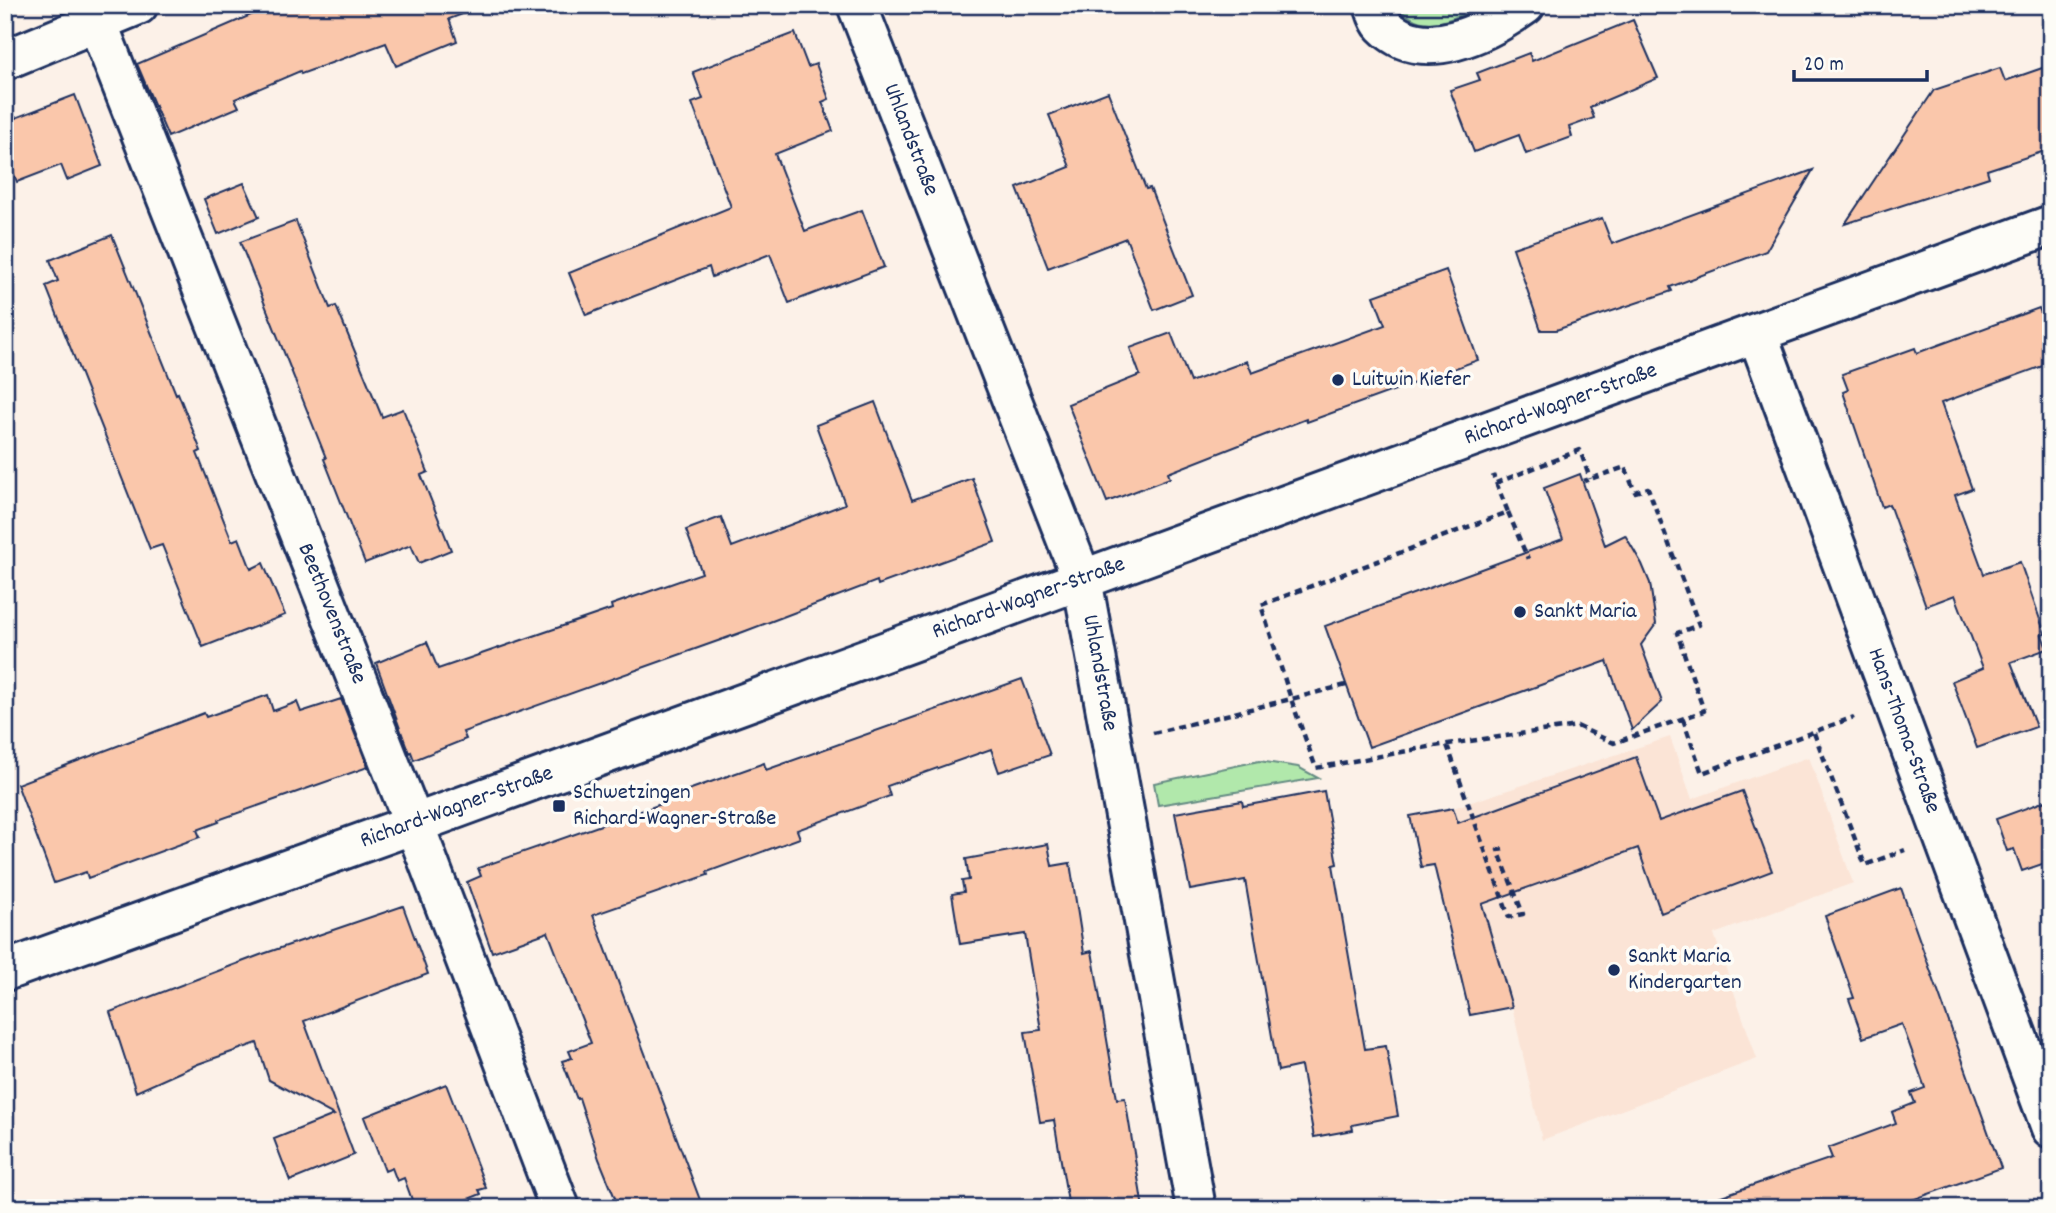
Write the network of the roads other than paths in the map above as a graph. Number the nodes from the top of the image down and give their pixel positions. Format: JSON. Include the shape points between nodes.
{"nodes":[{"id":1,"x":138,"y":5,"type":"edge"},
{"id":2,"x":857,"y":5,"type":"edge"},
{"id":3,"x":1374,"y":5,"type":"edge"},
{"id":4,"x":1525,"y":5,"type":"edge"},
{"id":5,"x":97,"y":22,"type":"junction"},
{"id":6,"x":5,"y":60,"type":"edge"},
{"id":7,"x":2051,"y":225,"type":"edge"},
{"id":8,"x":1757,"y":333,"type":"junction"},
{"id":9,"x":1082,"y":579,"type":"junction"},
{"id":10,"x":414,"y":824,"type":"junction"},
{"id":11,"x":5,"y":971,"type":"edge"},
{"id":12,"x":2051,"y":1128,"type":"edge"},
{"id":13,"x":560,"y":1208,"type":"edge"},
{"id":14,"x":1196,"y":1208,"type":"edge"}],
"edges":[{"from":1,"to":5,"type":"street"},
{"from":2,"to":9,"type":"street","name":"Uhlandstraße"},
{"from":3,"to":4,"type":"street","via":[[1381,24],[1407,42],[1446,44],[1502,22]]},
{"from":5,"to":6,"type":"street"},
{"from":5,"to":10,"type":"street","name":"Beethovenstraße"},
{"from":7,"to":8,"type":"street","name":"Richard-Wagner-Straße"},
{"from":8,"to":9,"type":"street","name":"Richard-Wagner-Straße"},
{"from":8,"to":12,"type":"street","name":"Hans-Thoma-Straße"},
{"from":9,"to":10,"type":"street","name":"Richard-Wagner-Straße"},
{"from":9,"to":14,"type":"street","name":"Uhlandstraße"},
{"from":10,"to":11,"type":"street","name":"Richard-Wagner-Straße"},
{"from":10,"to":13,"type":"street","name":"Beethovenstraße"}]}
